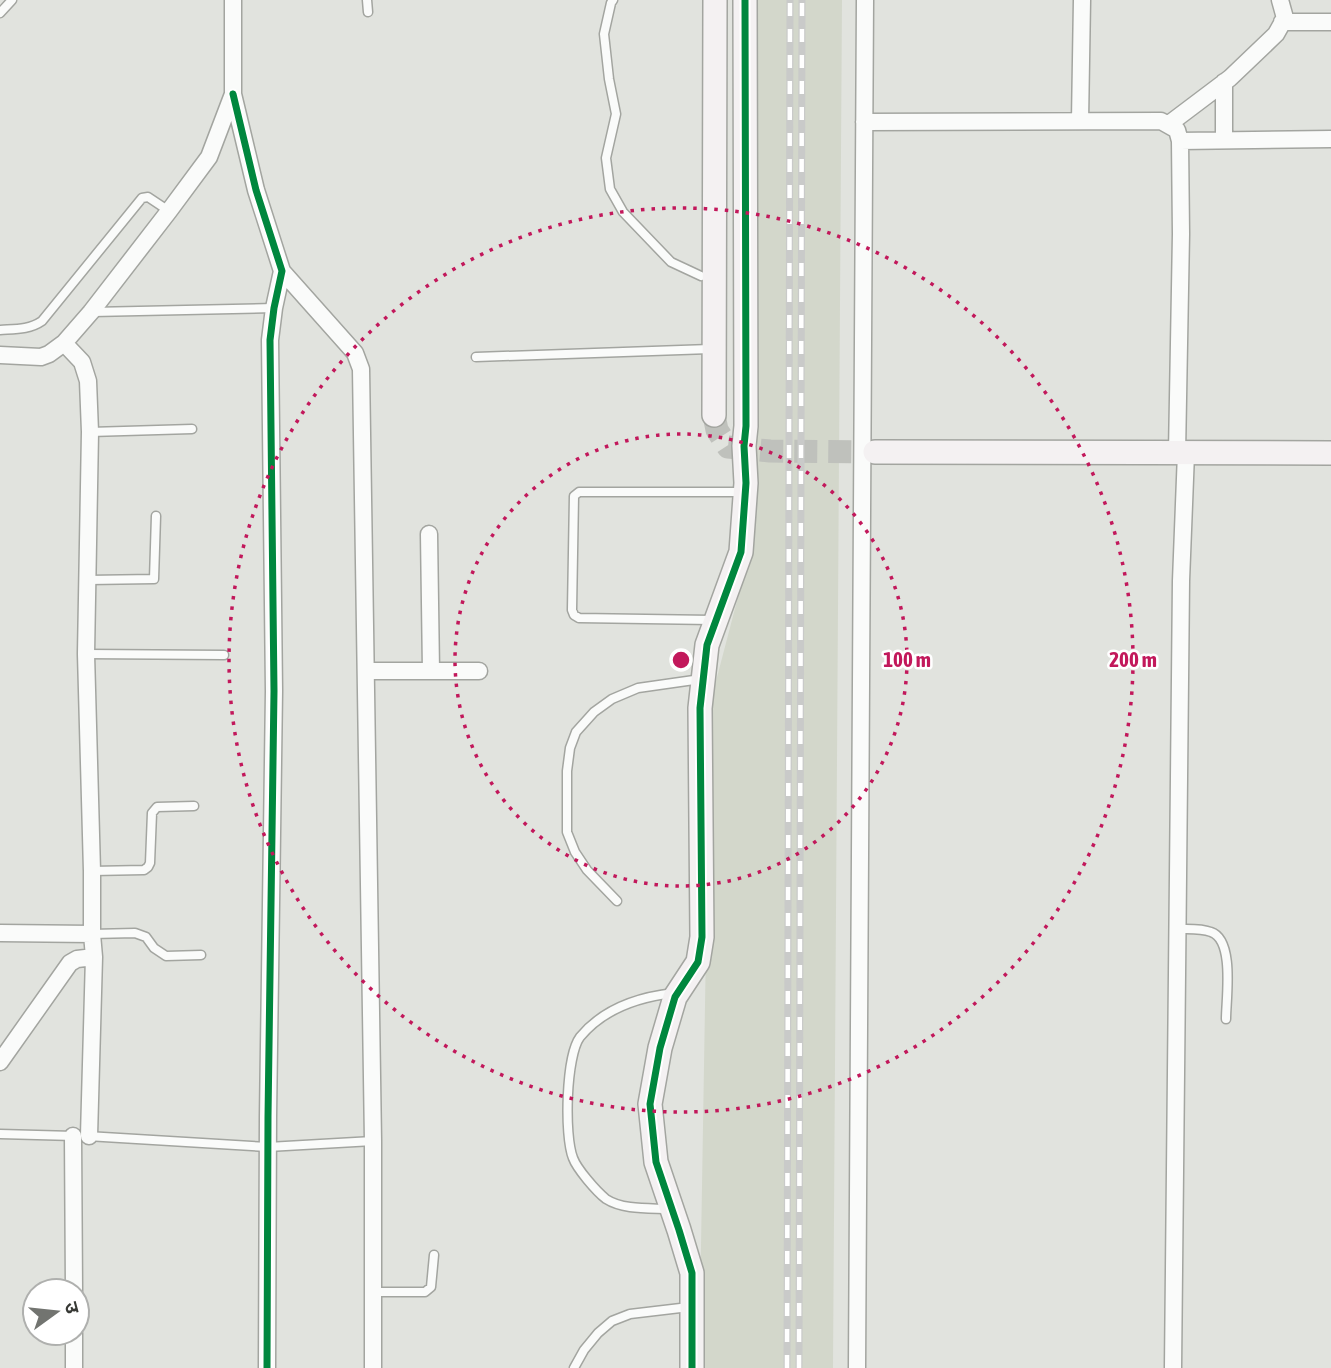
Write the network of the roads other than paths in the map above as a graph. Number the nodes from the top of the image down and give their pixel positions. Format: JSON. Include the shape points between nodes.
{"nodes":[{"id":1,"x":12,"y":0,"type":"edge"},
{"id":2,"x":233,"y":0,"type":"edge"},
{"id":3,"x":368,"y":0,"type":"edge"},
{"id":4,"x":613,"y":0,"type":"edge"},
{"id":5,"x":715,"y":0,"type":"edge"},
{"id":6,"x":745,"y":0,"type":"edge"},
{"id":7,"x":864,"y":0,"type":"edge"},
{"id":8,"x":1082,"y":0,"type":"edge"},
{"id":9,"x":1280,"y":0,"type":"edge"},
{"id":10,"x":368,"y":12,"type":"dead end"},
{"id":11,"x":0,"y":13,"type":"edge"},
{"id":12,"x":1282,"y":22,"type":"junction"},
{"id":13,"x":1331,"y":22,"type":"edge"},
{"id":14,"x":1223,"y":82,"type":"junction"},
{"id":15,"x":233,"y":94,"type":"junction"},
{"id":16,"x":1080,"y":121,"type":"junction"},
{"id":17,"x":864,"y":122,"type":"junction"},
{"id":18,"x":1169,"y":124,"type":"junction"},
{"id":19,"x":1331,"y":139,"type":"edge"},
{"id":20,"x":1224,"y":140,"type":"junction"},
{"id":21,"x":1180,"y":141,"type":"junction"},
{"id":22,"x":170,"y":211,"type":"junction"},
{"id":23,"x":282,"y":271,"type":"junction"},
{"id":24,"x":701,"y":276,"type":"dead end"},
{"id":25,"x":274,"y":308,"type":"junction"},
{"id":26,"x":91,"y":312,"type":"junction"},
{"id":27,"x":0,"y":330,"type":"edge"},
{"id":28,"x":64,"y":343,"type":"junction"},
{"id":29,"x":714,"y":349,"type":"junction"},
{"id":30,"x":0,"y":355,"type":"edge"},
{"id":31,"x":475,"y":357,"type":"dead end"},
{"id":32,"x":714,"y":415,"type":"tunnel mouth"},
{"id":33,"x":192,"y":429,"type":"dead end"},
{"id":34,"x":90,"y":432,"type":"junction"},
{"id":35,"x":875,"y":452,"type":"tunnel mouth"},
{"id":36,"x":1182,"y":453,"type":"junction"},
{"id":37,"x":1331,"y":453,"type":"edge"},
{"id":38,"x":745,"y":492,"type":"junction"},
{"id":39,"x":156,"y":516,"type":"dead end"},
{"id":40,"x":429,"y":534,"type":"dead end"},
{"id":41,"x":87,"y":580,"type":"junction"},
{"id":42,"x":716,"y":620,"type":"junction"},
{"id":43,"x":86,"y":654,"type":"junction"},
{"id":44,"x":224,"y":655,"type":"dead end"},
{"id":45,"x":366,"y":671,"type":"junction"},
{"id":46,"x":431,"y":671,"type":"junction"},
{"id":47,"x":479,"y":671,"type":"dead end"},
{"id":48,"x":704,"y":678,"type":"junction"},
{"id":49,"x":194,"y":806,"type":"dead end"},
{"id":50,"x":92,"y":871,"type":"junction"},
{"id":51,"x":617,"y":901,"type":"dead end"},
{"id":52,"x":1178,"y":929,"type":"junction"},
{"id":53,"x":0,"y":933,"type":"edge"},
{"id":54,"x":92,"y":934,"type":"junction"},
{"id":55,"x":201,"y":955,"type":"dead end"},
{"id":56,"x":94,"y":957,"type":"junction"},
{"id":57,"x":678,"y":992,"type":"junction"},
{"id":58,"x":1226,"y":1019,"type":"dead end"},
{"id":59,"x":0,"y":1062,"type":"edge"},
{"id":60,"x":0,"y":1134,"type":"edge"},
{"id":61,"x":81,"y":1136,"type":"junction"},
{"id":62,"x":373,"y":1141,"type":"junction"},
{"id":63,"x":268,"y":1147,"type":"junction"},
{"id":64,"x":672,"y":1209,"type":"junction"},
{"id":65,"x":434,"y":1255,"type":"dead end"},
{"id":66,"x":75,"y":1277,"type":"edge"},
{"id":67,"x":373,"y":1292,"type":"junction"},
{"id":68,"x":692,"y":1307,"type":"junction"},
{"id":69,"x":74,"y":1347,"type":"edge"},
{"id":70,"x":74,"y":1368,"type":"edge"},
{"id":71,"x":268,"y":1368,"type":"edge"},
{"id":72,"x":373,"y":1368,"type":"edge"},
{"id":73,"x":574,"y":1368,"type":"edge"},
{"id":74,"x":692,"y":1368,"type":"edge"},
{"id":75,"x":857,"y":1368,"type":"edge"},
{"id":76,"x":1173,"y":1368,"type":"edge"}],
"edges":[{"from":1,"to":11,"type":"lane"},
{"from":2,"to":15,"type":"street"},
{"from":3,"to":10,"type":"lane"},
{"from":4,"to":24,"type":"lane","via":[[604,34],[616,114],[606,158],[610,189],[623,212],[671,262]]},
{"from":5,"to":29,"type":"street"},
{"from":6,"to":38,"type":"street"},
{"from":7,"to":17,"type":"street"},
{"from":8,"to":16,"type":"street"},
{"from":9,"to":12,"type":"street"},
{"from":12,"to":13,"type":"street"},
{"from":12,"to":14,"type":"street","via":[[1276,34]]},
{"from":14,"to":18,"type":"street"},
{"from":14,"to":20,"type":"street"},
{"from":15,"to":22,"type":"street","via":[[209,157]]},
{"from":15,"to":23,"type":"street"},
{"from":16,"to":17,"type":"street"},
{"from":16,"to":18,"type":"street"},
{"from":17,"to":75,"type":"street"},
{"from":18,"to":21,"type":"street"},
{"from":19,"to":20,"type":"street"},
{"from":20,"to":21,"type":"street"},
{"from":21,"to":36,"type":"street"},
{"from":22,"to":26,"type":"street"},
{"from":22,"to":27,"type":"lane","via":[[142,198],[41,321],[27,328]]},
{"from":23,"to":25,"type":"street"},
{"from":23,"to":45,"type":"street","via":[[355,353],[361,369]]},
{"from":25,"to":26,"type":"lane"},
{"from":25,"to":63,"type":"street","via":[[270,340],[274,691]]},
{"from":26,"to":28,"type":"street"},
{"from":28,"to":30,"type":"street","via":[[41,356]]},
{"from":28,"to":34,"type":"street","via":[[86,372]]},
{"from":29,"to":31,"type":"lane"},
{"from":29,"to":32,"type":"street"},
{"from":33,"to":34,"type":"lane"},
{"from":34,"to":41,"type":"street"},
{"from":35,"to":36,"type":"street"},
{"from":36,"to":37,"type":"street"},
{"from":36,"to":52,"type":"street"},
{"from":38,"to":42,"type":"street","via":[[741,552]]},
{"from":38,"to":42,"type":"lane","via":[[579,492],[575,496],[574,615]]},
{"from":39,"to":41,"type":"lane","via":[[154,579]]},
{"from":40,"to":46,"type":"street"},
{"from":41,"to":43,"type":"street"},
{"from":42,"to":48,"type":"street","via":[[707,645]]},
{"from":43,"to":44,"type":"lane"},
{"from":43,"to":50,"type":"street"},
{"from":45,"to":46,"type":"street"},
{"from":45,"to":62,"type":"street"},
{"from":46,"to":47,"type":"street"},
{"from":48,"to":51,"type":"lane","via":[[638,688],[612,699],[576,732],[567,771],[567,832],[587,870]]},
{"from":48,"to":57,"type":"street","via":[[702,937],[698,962]]},
{"from":49,"to":50,"type":"lane","via":[[154,809],[150,863],[145,870]]},
{"from":50,"to":54,"type":"street"},
{"from":52,"to":58,"type":"lane","via":[[1211,932],[1223,944],[1227,956]]},
{"from":52,"to":76,"type":"street"},
{"from":53,"to":54,"type":"street"},
{"from":54,"to":55,"type":"lane","via":[[142,934],[166,956]]},
{"from":54,"to":56,"type":"street"},
{"from":56,"to":59,"type":"street","via":[[70,963]]},
{"from":56,"to":61,"type":"street"},
{"from":57,"to":64,"type":"street","via":[[660,1048],[650,1104],[656,1162]]},
{"from":57,"to":64,"type":"lane","via":[[617,1007],[595,1021],[578,1040],[571,1059],[567,1132],[573,1160],[606,1199],[636,1208]]},
{"from":60,"to":61,"type":"lane"},
{"from":61,"to":63,"type":"lane"},
{"from":61,"to":66,"type":"street"},
{"from":62,"to":63,"type":"lane"},
{"from":62,"to":67,"type":"street"},
{"from":63,"to":71,"type":"street"},
{"from":64,"to":68,"type":"street","via":[[692,1273]]},
{"from":65,"to":67,"type":"lane","via":[[429,1290]]},
{"from":67,"to":72,"type":"street"},
{"from":68,"to":73,"type":"lane","via":[[629,1314],[612,1321],[584,1350]]},
{"from":68,"to":74,"type":"street"},
{"from":69,"to":70,"type":"street"}]}
